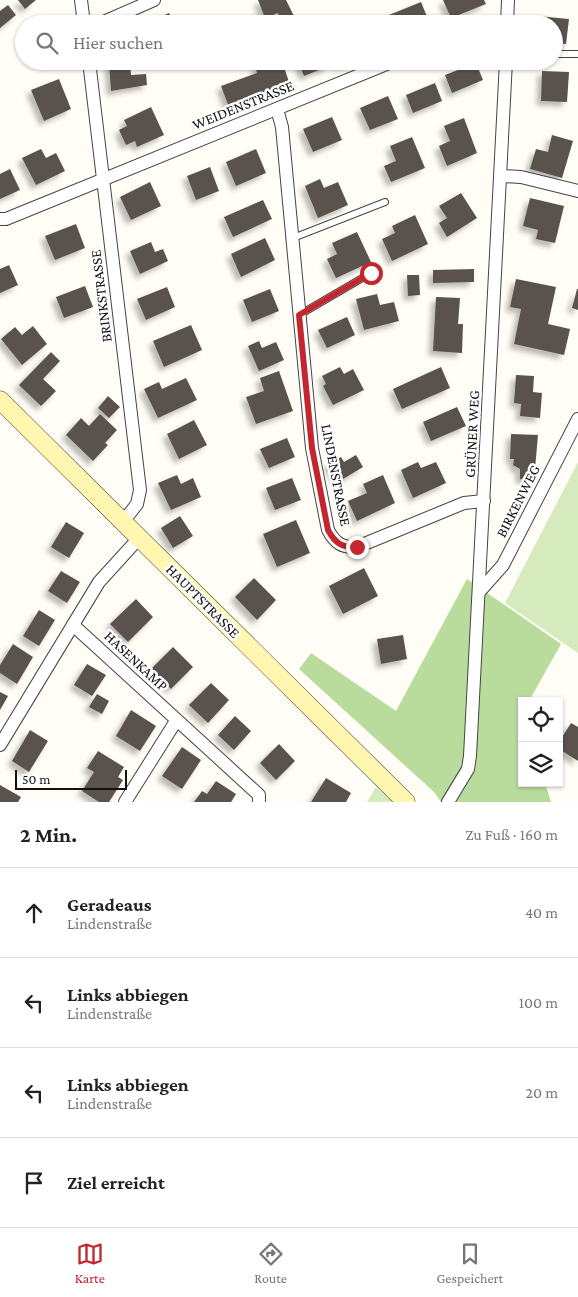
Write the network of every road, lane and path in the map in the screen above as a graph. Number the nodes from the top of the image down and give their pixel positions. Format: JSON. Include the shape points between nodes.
{"nodes":[{"id":1,"x":81,"y":0,"type":"edge"},
{"id":2,"x":154,"y":0,"type":"edge"},
{"id":3,"x":508,"y":0,"type":"edge"},
{"id":4,"x":83,"y":15,"type":"edge"},
{"id":5,"x":120,"y":15,"type":"edge"},
{"id":6,"x":505,"y":15,"type":"edge"},
{"id":7,"x":563,"y":54,"type":"edge"},
{"id":8,"x":578,"y":54,"type":"edge"},
{"id":9,"x":90,"y":70,"type":"edge"},
{"id":10,"x":372,"y":70,"type":"edge"},
{"id":11,"x":506,"y":70,"type":"edge"},
{"id":12,"x":277,"y":109,"type":"junction"},
{"id":13,"x":502,"y":176,"type":"junction"},
{"id":14,"x":104,"y":179,"type":"junction"},
{"id":15,"x":578,"y":191,"type":"edge"},
{"id":16,"x":385,"y":202,"type":"dead end"},
{"id":17,"x":0,"y":219,"type":"edge"},
{"id":18,"x":293,"y":238,"type":"junction"},
{"id":19,"x":371,"y":273,"type":"dead end"},
{"id":20,"x":299,"y":315,"type":"junction"},
{"id":21,"x":0,"y":400,"type":"edge"},
{"id":22,"x":578,"y":419,"type":"edge"},
{"id":23,"x":484,"y":500,"type":"junction"},
{"id":24,"x":123,"y":522,"type":"junction"},
{"id":25,"x":139,"y":538,"type":"junction"},
{"id":26,"x":479,"y":592,"type":"junction"},
{"id":27,"x":73,"y":625,"type":"junction"},
{"id":28,"x":176,"y":721,"type":"junction"},
{"id":29,"x":0,"y":745,"type":"edge"},
{"id":30,"x":125,"y":802,"type":"edge"},
{"id":31,"x":259,"y":802,"type":"edge"},
{"id":32,"x":406,"y":802,"type":"edge"},
{"id":33,"x":448,"y":802,"type":"edge"}],
"edges":[{"from":1,"to":4,"type":"street"},
{"from":2,"to":5,"type":"street"},
{"from":3,"to":6,"type":"street"},
{"from":7,"to":8,"type":"lane"},
{"from":9,"to":14,"type":"street","name":"BRINKSTRASSE"},
{"from":10,"to":12,"type":"street","name":"WEIDENSTRASSE"},
{"from":11,"to":13,"type":"street","name":"GRÜNER WEG"},
{"from":12,"to":14,"type":"street","name":"WEIDENSTRASSE"},
{"from":12,"to":18,"type":"street","name":"LINDENSTRASSE","via":[[282,126]]},
{"from":13,"to":15,"type":"street","via":[[521,177]]},
{"from":13,"to":23,"type":"street","name":"GRÜNER WEG"},
{"from":14,"to":17,"type":"street","name":"WEIDENSTRASSE"},
{"from":14,"to":24,"type":"street","name":"BRINKSTRASSE","via":[[140,490],[137,504]]},
{"from":16,"to":18,"type":"lane"},
{"from":18,"to":20,"type":"street","name":"LINDENSTRASSE"},
{"from":19,"to":20,"type":"lane"},
{"from":20,"to":23,"type":"street","name":"LINDENSTRASSE","via":[[312,448],[328,530],[335,542],[346,548],[357,547],[464,503]]},
{"from":21,"to":24,"type":"street","name":"HAUPTSTRASSE"},
{"from":22,"to":26,"type":"street","name":"BIRKENWEG","via":[[503,565]]},
{"from":23,"to":26,"type":"street","name":"GRÜNER WEG"},
{"from":24,"to":25,"type":"street","name":"HAUPTSTRASSE"},
{"from":25,"to":27,"type":"street","via":[[99,582]]},
{"from":25,"to":32,"type":"street","name":"HAUPTSTRASSE"},
{"from":26,"to":33,"type":"street","name":"GRÜNER WEG","via":[[470,756],[468,769]]},
{"from":27,"to":28,"type":"street","name":"HASENKAMP"},
{"from":27,"to":29,"type":"street"},
{"from":28,"to":30,"type":"street"},
{"from":28,"to":31,"type":"street","name":"HASENKAMP","via":[[259,795]]}]}
